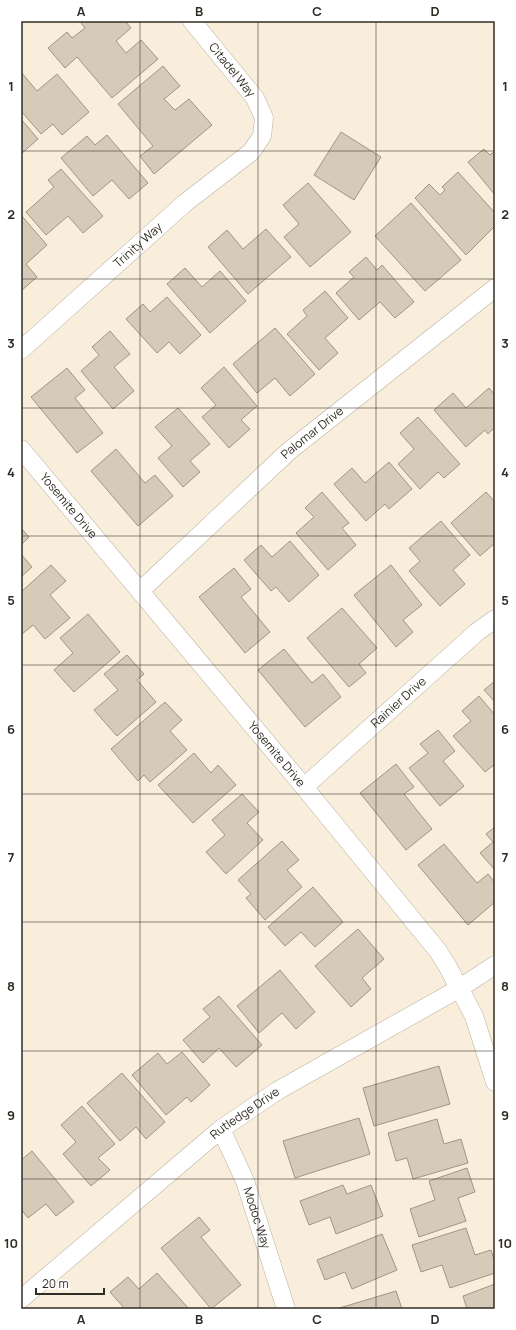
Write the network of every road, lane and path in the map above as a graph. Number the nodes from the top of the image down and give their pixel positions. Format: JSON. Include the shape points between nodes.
{"nodes":[{"id":1,"x":192,"y":21,"type":"edge"},
{"id":2,"x":257,"y":144,"type":"joint"},
{"id":3,"x":495,"y":288,"type":"edge"},
{"id":4,"x":21,"y":350,"type":"edge"},
{"id":5,"x":21,"y":449,"type":"edge"},
{"id":6,"x":140,"y":591,"type":"junction"},
{"id":7,"x":495,"y":619,"type":"edge"},
{"id":8,"x":304,"y":787,"type":"junction"},
{"id":9,"x":495,"y":965,"type":"edge"},
{"id":10,"x":460,"y":988,"type":"junction"},
{"id":11,"x":495,"y":1082,"type":"edge"},
{"id":12,"x":221,"y":1129,"type":"junction"},
{"id":13,"x":21,"y":1299,"type":"edge"},
{"id":14,"x":286,"y":1309,"type":"edge"}],
"edges":[{"from":1,"to":2,"type":"street","name":"Citadel Way","via":[[255,98],[264,118],[262,136]]},
{"from":2,"to":4,"type":"street","name":"Trinity Way","via":[[251,152],[186,203]]},
{"from":3,"to":6,"type":"street","name":"Palomar Drive","via":[[289,451]]},
{"from":5,"to":6,"type":"street","name":"Yosemite Drive"},
{"from":6,"to":8,"type":"street","name":"Yosemite Drive"},
{"from":7,"to":8,"type":"street","name":"Rainier Drive","via":[[477,632]]},
{"from":8,"to":10,"type":"street","name":"Yosemite Drive","via":[[424,933]]},
{"from":9,"to":10,"type":"street","name":"Rutledge Drive"},
{"from":10,"to":11,"type":"street","name":"Yosemite Drive","via":[[474,1016]]},
{"from":10,"to":12,"type":"street","name":"Rutledge Drive","via":[[277,1091]]},
{"from":12,"to":13,"type":"street","name":"Rutledge Drive"},
{"from":12,"to":14,"type":"street","name":"Modoc Way","via":[[246,1181]]}]}
